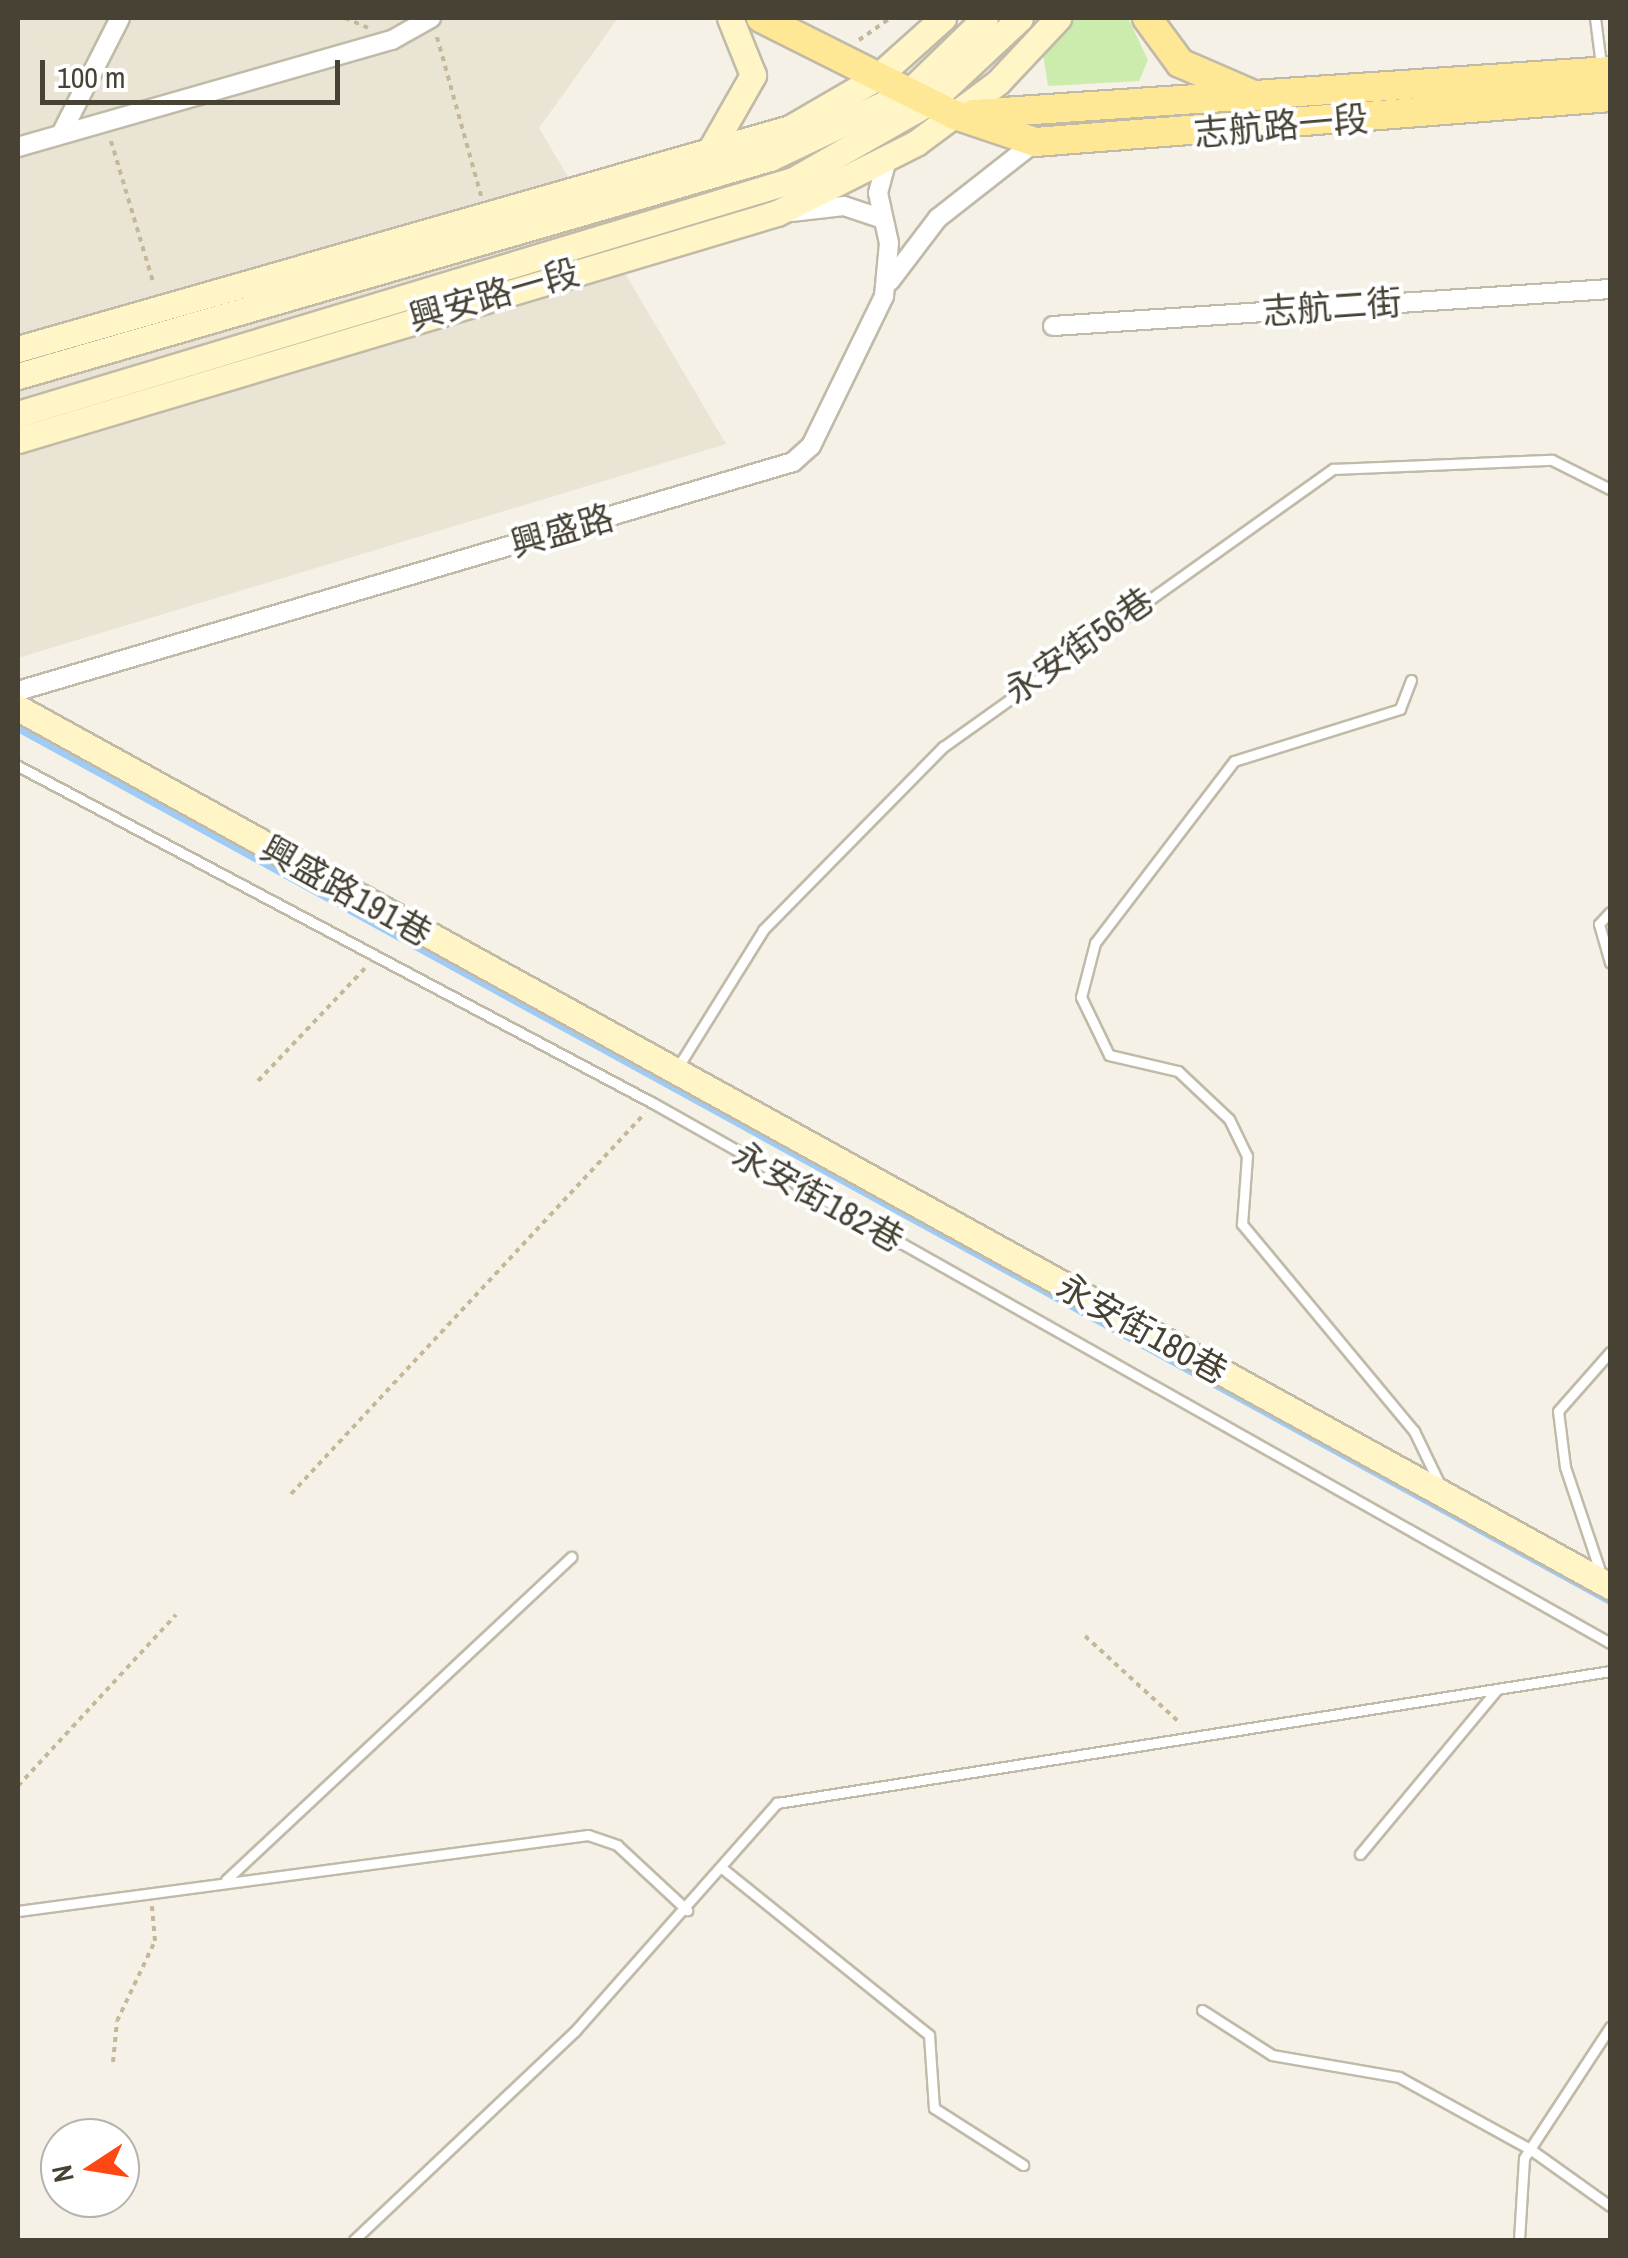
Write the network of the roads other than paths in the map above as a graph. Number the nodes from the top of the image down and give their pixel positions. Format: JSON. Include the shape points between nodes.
{"nodes":[{"id":1,"x":120,"y":18,"type":"edge"},
{"id":2,"x":431,"y":18,"type":"edge"},
{"id":3,"x":730,"y":18,"type":"edge"},
{"id":4,"x":761,"y":18,"type":"edge"},
{"id":5,"x":943,"y":18,"type":"edge"},
{"id":6,"x":985,"y":18,"type":"edge"},
{"id":7,"x":1020,"y":18,"type":"edge"},
{"id":8,"x":1058,"y":18,"type":"edge"},
{"id":9,"x":1146,"y":18,"type":"edge"},
{"id":10,"x":1595,"y":18,"type":"edge"},
{"id":11,"x":876,"y":78,"type":"junction"},
{"id":12,"x":1607,"y":85,"type":"edge"},
{"id":13,"x":1262,"y":99,"type":"junction"},
{"id":14,"x":931,"y":103,"type":"junction"},
{"id":15,"x":61,"y":134,"type":"junction"},
{"id":16,"x":1035,"y":142,"type":"junction"},
{"id":17,"x":18,"y":147,"type":"edge"},
{"id":18,"x":710,"y":151,"type":"junction"},
{"id":19,"x":886,"y":163,"type":"junction"},
{"id":20,"x":692,"y":179,"type":"junction"},
{"id":21,"x":776,"y":213,"type":"junction"},
{"id":22,"x":883,"y":220,"type":"junction"},
{"id":23,"x":490,"y":227,"type":"junction"},
{"id":24,"x":505,"y":279,"type":"junction"},
{"id":25,"x":1610,"y":288,"type":"edge"},
{"id":26,"x":884,"y":296,"type":"junction"},
{"id":27,"x":164,"y":320,"type":"junction"},
{"id":28,"x":1053,"y":326,"type":"dead end"},
{"id":29,"x":18,"y":349,"type":"edge"},
{"id":30,"x":18,"y":376,"type":"edge"},
{"id":31,"x":181,"y":377,"type":"junction"},
{"id":32,"x":18,"y":414,"type":"edge"},
{"id":33,"x":18,"y":440,"type":"edge"},
{"id":34,"x":1610,"y":489,"type":"edge"},
{"id":35,"x":1411,"y":680,"type":"dead end"},
{"id":36,"x":18,"y":690,"type":"edge"},
{"id":37,"x":18,"y":708,"type":"edge"},
{"id":38,"x":18,"y":766,"type":"edge"},
{"id":39,"x":1610,"y":912,"type":"edge"},
{"id":40,"x":1610,"y":962,"type":"edge"},
{"id":41,"x":674,"y":1072,"type":"junction"},
{"id":42,"x":1610,"y":1352,"type":"edge"},
{"id":43,"x":1444,"y":1496,"type":"junction"},
{"id":44,"x":570,"y":1556,"type":"dead end"},
{"id":45,"x":1606,"y":1584,"type":"edge"},
{"id":46,"x":1610,"y":1643,"type":"edge"},
{"id":47,"x":1610,"y":1671,"type":"edge"},
{"id":48,"x":1495,"y":1692,"type":"junction"},
{"id":49,"x":1360,"y":1854,"type":"dead end"},
{"id":50,"x":722,"y":1868,"type":"junction"},
{"id":51,"x":225,"y":1881,"type":"junction"},
{"id":52,"x":687,"y":1910,"type":"junction"},
{"id":53,"x":18,"y":1911,"type":"edge"},
{"id":54,"x":1202,"y":2010,"type":"dead end"},
{"id":55,"x":1610,"y":2027,"type":"edge"},
{"id":56,"x":1530,"y":2148,"type":"junction"},
{"id":57,"x":1023,"y":2165,"type":"dead end"},
{"id":58,"x":1610,"y":2206,"type":"edge"},
{"id":59,"x":354,"y":2240,"type":"edge"},
{"id":60,"x":1519,"y":2240,"type":"edge"}],
"edges":[{"from":1,"to":15,"type":"street"},
{"from":2,"to":15,"type":"street","via":[[392,40]]},
{"from":3,"to":18,"type":"street","via":[[752,75]]},
{"from":4,"to":11,"type":"main road","name":"志航路一段"},
{"from":5,"to":11,"type":"street","name":"興安路一段"},
{"from":6,"to":14,"type":"street"},
{"from":7,"to":14,"type":"street"},
{"from":8,"to":14,"type":"street"},
{"from":9,"to":13,"type":"main road","via":[[1180,64]]},
{"from":10,"to":12,"type":"lane"},
{"from":11,"to":14,"type":"main road","name":"志航路一段"},
{"from":11,"to":18,"type":"street","name":"興安路一段","via":[[790,128]]},
{"from":12,"to":13,"type":"main road","name":"志航路一段"},
{"from":12,"to":16,"type":"main road","name":"志航路一段"},
{"from":13,"to":14,"type":"main road","name":"志航路一段"},
{"from":14,"to":16,"type":"main road","name":"志航路一段"},
{"from":14,"to":19,"type":"street","name":"興安路一段"},
{"from":14,"to":20,"type":"street","name":"興安路一段"},
{"from":14,"to":24,"type":"street","name":"興安路一段","via":[[794,180]]},
{"from":15,"to":17,"type":"street"},
{"from":16,"to":26,"type":"street","via":[[938,218]]},
{"from":18,"to":20,"type":"street"},
{"from":18,"to":23,"type":"street","name":"興安路一段"},
{"from":19,"to":21,"type":"street","name":"興安路一段"},
{"from":19,"to":22,"type":"street","name":"興盛路"},
{"from":20,"to":23,"type":"street","name":"興安路一段"},
{"from":21,"to":22,"type":"street","via":[[844,206]]},
{"from":21,"to":24,"type":"street","name":"興安路一段"},
{"from":22,"to":26,"type":"street","name":"興盛路"},
{"from":23,"to":27,"type":"street","name":"興安路一段"},
{"from":24,"to":31,"type":"street","name":"興安路一段"},
{"from":25,"to":28,"type":"street","name":"志航二街"},
{"from":26,"to":36,"type":"street","name":"興盛路","via":[[810,446],[793,462]]},
{"from":27,"to":29,"type":"street","name":"興安路一段"},
{"from":27,"to":30,"type":"street","name":"興安路一段"},
{"from":31,"to":32,"type":"street","name":"興安路一段"},
{"from":31,"to":33,"type":"street","name":"興安路一段"},
{"from":34,"to":41,"type":"lane","name":"永安街56巷","via":[[1552,460],[1333,469],[943,747],[764,930]]},
{"from":35,"to":43,"type":"lane","via":[[1400,709],[1234,761],[1095,942],[1081,997],[1108,1055],[1178,1071],[1229,1119],[1247,1156],[1242,1224],[1414,1430]]},
{"from":37,"to":41,"type":"street","name":"興盛路191巷"},
{"from":38,"to":46,"type":"lane","name":"永安街182巷","via":[[653,1104]]},
{"from":39,"to":40,"type":"lane","via":[[1598,924]]},
{"from":41,"to":43,"type":"street","name":"永安街180巷"},
{"from":42,"to":45,"type":"lane","via":[[1558,1412],[1565,1467]]},
{"from":43,"to":45,"type":"street","name":"永安街180巷"},
{"from":44,"to":51,"type":"lane"},
{"from":47,"to":48,"type":"lane"},
{"from":48,"to":49,"type":"lane"},
{"from":48,"to":50,"type":"lane","via":[[823,1788],[755,1820]]},
{"from":50,"to":52,"type":"lane"},
{"from":50,"to":57,"type":"lane","via":[[928,2035],[934,2108]]},
{"from":51,"to":52,"type":"lane","via":[[588,1835],[617,1845]]},
{"from":51,"to":53,"type":"lane"},
{"from":52,"to":59,"type":"lane","via":[[514,2093]]},
{"from":54,"to":56,"type":"lane","via":[[1272,2054],[1399,2077]]},
{"from":55,"to":56,"type":"lane"},
{"from":56,"to":58,"type":"lane"},
{"from":56,"to":60,"type":"lane"}]}
